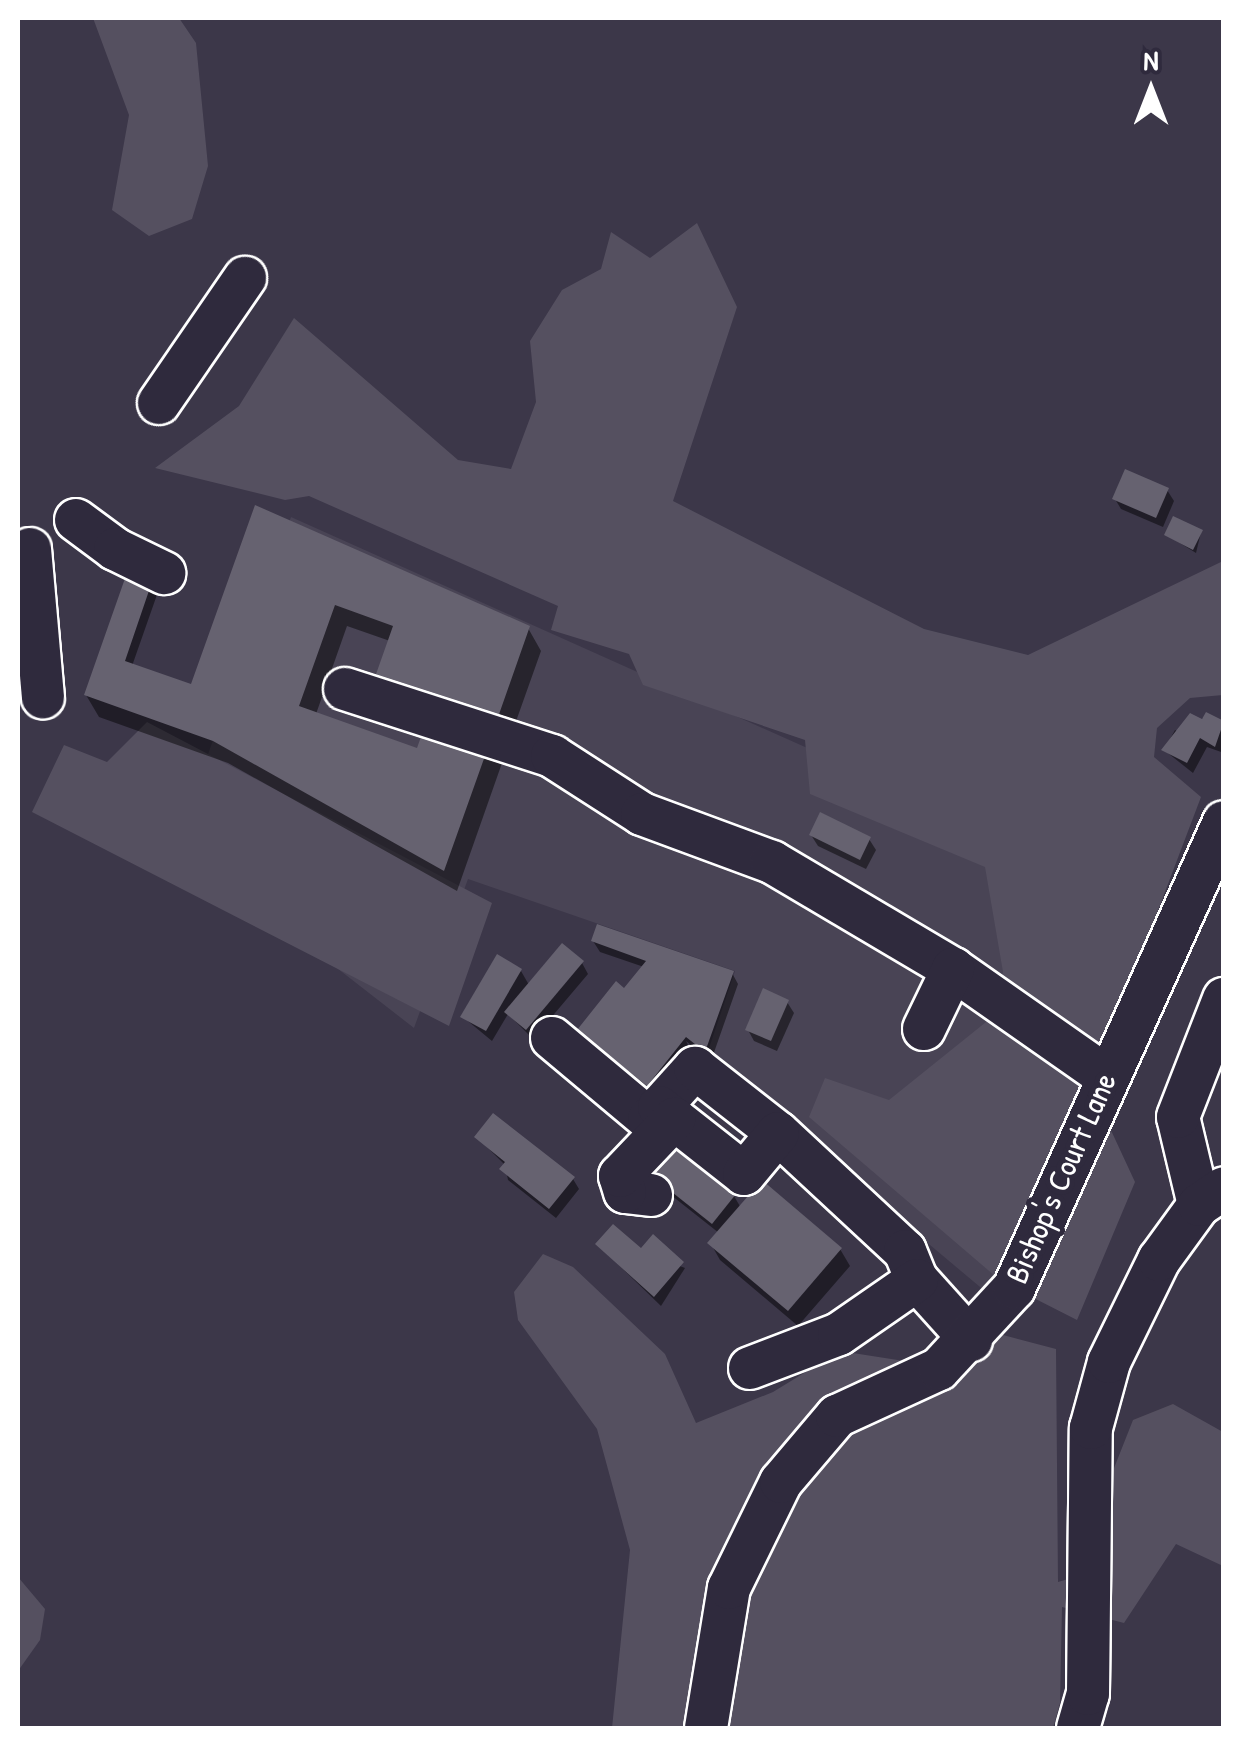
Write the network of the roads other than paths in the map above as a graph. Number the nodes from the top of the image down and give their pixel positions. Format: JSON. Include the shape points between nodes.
{"nodes":[{"id":1,"x":246,"y":278,"type":"dead end"},
{"id":2,"x":159,"y":403,"type":"dead end"},
{"id":3,"x":76,"y":520,"type":"dead end"},
{"id":4,"x":30,"y":549,"type":"dead end"},
{"id":5,"x":164,"y":572,"type":"dead end"},
{"id":6,"x":345,"y":688,"type":"dead end"},
{"id":7,"x":43,"y":697,"type":"dead end"},
{"id":8,"x":1224,"y":822,"type":"edge"},
{"id":9,"x":952,"y":968,"type":"junction"},
{"id":10,"x":1224,"y":999,"type":"edge"},
{"id":11,"x":924,"y":1029,"type":"dead end"},
{"id":12,"x":552,"y":1038,"type":"dead end"},
{"id":13,"x":1106,"y":1076,"type":"junction"},
{"id":14,"x":667,"y":1113,"type":"junction"},
{"id":15,"x":651,"y":1195,"type":"dead end"},
{"id":16,"x":1211,"y":1197,"type":"edge"},
{"id":17,"x":918,"y":1280,"type":"junction"},
{"id":18,"x":971,"y":1340,"type":"junction"},
{"id":19,"x":750,"y":1368,"type":"dead end"},
{"id":20,"x":706,"y":1728,"type":"edge"},
{"id":21,"x":1078,"y":1728,"type":"edge"}],
"edges":[{"from":1,"to":2,"type":"street"},
{"from":3,"to":5,"type":"street","via":[[114,549]]},
{"from":4,"to":7,"type":"street"},
{"from":6,"to":9,"type":"street","via":[[552,756],[642,814],[772,862]]},
{"from":8,"to":13,"type":"street","name":"Bishop's Court Lane"},
{"from":9,"to":11,"type":"street"},
{"from":9,"to":13,"type":"street"},
{"from":10,"to":16,"type":"street","via":[[1178,1117]]},
{"from":12,"to":14,"type":"street","via":[[649,1120]]},
{"from":13,"to":18,"type":"street","name":"Bishop's Court Lane","via":[[1014,1288]]},
{"from":14,"to":15,"type":"street","via":[[620,1176],[626,1192]]},
{"from":14,"to":17,"type":"street","via":[[695,1068],[778,1133],[905,1251]]},
{"from":16,"to":21,"type":"street","via":[[1142,1294],[1109,1362],[1090,1428],[1088,1694]]},
{"from":17,"to":18,"type":"street"},
{"from":17,"to":19,"type":"street","via":[[840,1334]]},
{"from":18,"to":20,"type":"street","name":"Bishop's Court Lane","via":[[922,1382],[837,1416],[781,1482],[729,1588]]}]}
